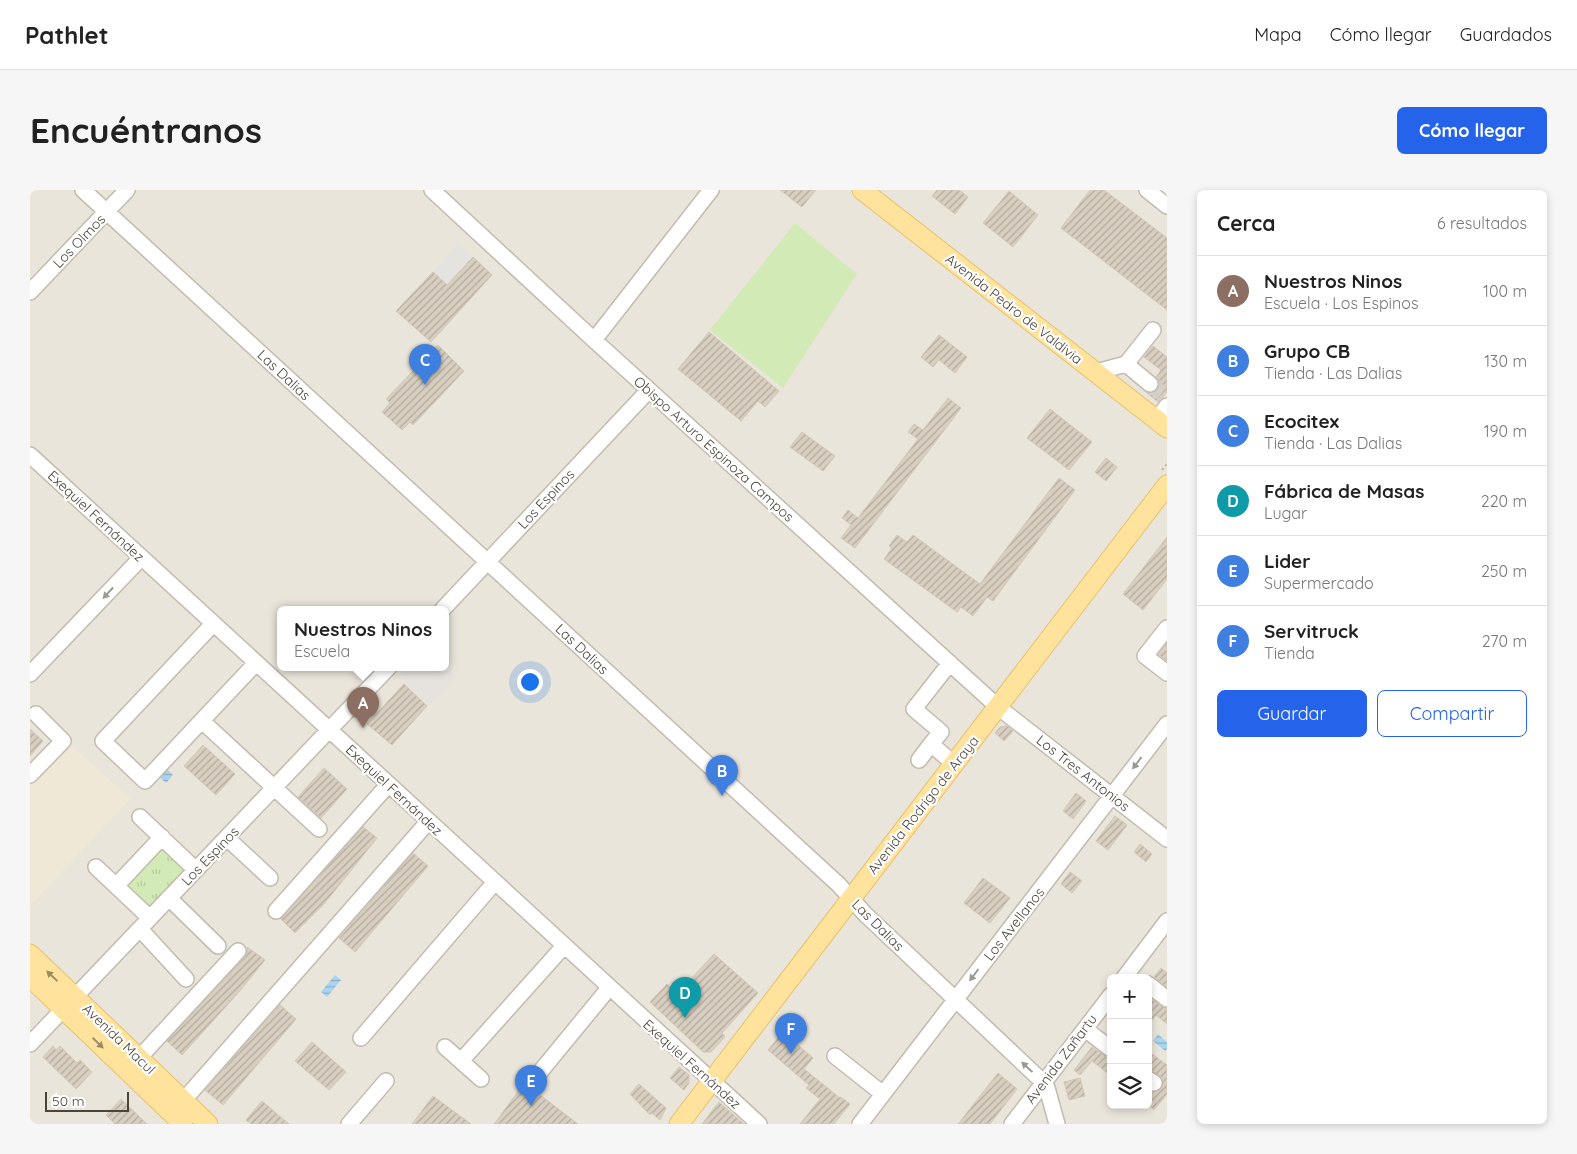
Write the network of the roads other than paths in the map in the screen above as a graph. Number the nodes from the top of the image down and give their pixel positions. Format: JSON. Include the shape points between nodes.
{"nodes":[{"id":1,"x":83,"y":190,"type":"edge"},
{"id":2,"x":127,"y":190,"type":"edge"},
{"id":3,"x":432,"y":190,"type":"edge"},
{"id":4,"x":711,"y":190,"type":"edge"},
{"id":5,"x":862,"y":190,"type":"edge"},
{"id":6,"x":1147,"y":190,"type":"edge"},
{"id":7,"x":1167,"y":206,"type":"edge"},
{"id":8,"x":107,"y":212,"type":"junction"},
{"id":9,"x":30,"y":292,"type":"edge"},
{"id":10,"x":1153,"y":330,"type":"dead end"},
{"id":11,"x":594,"y":340,"type":"junction"},
{"id":12,"x":1126,"y":364,"type":"junction"},
{"id":13,"x":1096,"y":372,"type":"junction"},
{"id":14,"x":649,"y":390,"type":"junction"},
{"id":15,"x":1125,"y":396,"type":"junction"},
{"id":16,"x":1164,"y":409,"type":"edge"},
{"id":17,"x":30,"y":455,"type":"edge"},
{"id":18,"x":1167,"y":485,"type":"edge"},
{"id":19,"x":141,"y":558,"type":"junction"},
{"id":20,"x":488,"y":562,"type":"junction"},
{"id":21,"x":446,"y":606,"type":"edge"},
{"id":22,"x":213,"y":624,"type":"junction"},
{"id":23,"x":1167,"y":628,"type":"edge"},
{"id":24,"x":256,"y":663,"type":"junction"},
{"id":25,"x":950,"y":663,"type":"junction"},
{"id":26,"x":385,"y":671,"type":"edge"},
{"id":27,"x":1167,"y":673,"type":"edge"},
{"id":28,"x":30,"y":674,"type":"edge"},
{"id":29,"x":998,"y":707,"type":"junction"},
{"id":30,"x":36,"y":714,"type":"dead end"},
{"id":31,"x":202,"y":720,"type":"junction"},
{"id":32,"x":1167,"y":724,"type":"edge"},
{"id":33,"x":329,"y":730,"type":"junction"},
{"id":34,"x":931,"y":744,"type":"junction"},
{"id":35,"x":919,"y":760,"type":"dead end"},
{"id":36,"x":954,"y":764,"type":"junction"},
{"id":37,"x":30,"y":776,"type":"edge"},
{"id":38,"x":388,"y":785,"type":"junction"},
{"id":39,"x":275,"y":788,"type":"junction"},
{"id":40,"x":1112,"y":796,"type":"junction"},
{"id":41,"x":140,"y":817,"type":"dead end"},
{"id":42,"x":428,"y":822,"type":"junction"},
{"id":43,"x":319,"y":829,"type":"dead end"},
{"id":44,"x":162,"y":837,"type":"junction"},
{"id":45,"x":227,"y":838,"type":"junction"},
{"id":46,"x":1167,"y":839,"type":"edge"},
{"id":47,"x":96,"y":867,"type":"dead end"},
{"id":48,"x":196,"y":870,"type":"junction"},
{"id":49,"x":270,"y":878,"type":"dead end"},
{"id":50,"x":495,"y":882,"type":"junction"},
{"id":51,"x":116,"y":886,"type":"junction"},
{"id":52,"x":169,"y":898,"type":"junction"},
{"id":53,"x":851,"y":898,"type":"junction"},
{"id":54,"x":276,"y":911,"type":"dead end"},
{"id":55,"x":1167,"y":921,"type":"edge"},
{"id":56,"x":145,"y":924,"type":"junction"},
{"id":57,"x":218,"y":946,"type":"dead end"},
{"id":58,"x":564,"y":946,"type":"junction"},
{"id":59,"x":238,"y":951,"type":"dead end"},
{"id":60,"x":30,"y":954,"type":"edge"},
{"id":61,"x":1133,"y":974,"type":"edge"},
{"id":62,"x":30,"y":977,"type":"edge"},
{"id":63,"x":186,"y":979,"type":"dead end"},
{"id":64,"x":1152,"y":987,"type":"edge"},
{"id":65,"x":609,"y":988,"type":"junction"},
{"id":66,"x":1167,"y":999,"type":"edge"},
{"id":67,"x":956,"y":1000,"type":"junction"},
{"id":68,"x":1107,"y":1000,"type":"edge"},
{"id":69,"x":69,"y":1003,"type":"junction"},
{"id":70,"x":1085,"y":1028,"type":"junction"},
{"id":71,"x":361,"y":1038,"type":"dead end"},
{"id":72,"x":30,"y":1044,"type":"edge"},
{"id":73,"x":1107,"y":1046,"type":"edge"},
{"id":74,"x":445,"y":1047,"type":"dead end"},
{"id":75,"x":835,"y":1056,"type":"dead end"},
{"id":76,"x":139,"y":1058,"type":"junction"},
{"id":77,"x":461,"y":1061,"type":"junction"},
{"id":78,"x":481,"y":1079,"type":"dead end"},
{"id":79,"x":386,"y":1081,"type":"dead end"},
{"id":80,"x":711,"y":1081,"type":"junction"},
{"id":81,"x":531,"y":1083,"type":"dead end"},
{"id":82,"x":1044,"y":1083,"type":"junction"},
{"id":83,"x":883,"y":1094,"type":"junction"},
{"id":84,"x":183,"y":1100,"type":"junction"},
{"id":85,"x":183,"y":1124,"type":"edge"},
{"id":86,"x":208,"y":1124,"type":"edge"},
{"id":87,"x":349,"y":1124,"type":"edge"},
{"id":88,"x":679,"y":1124,"type":"edge"},
{"id":89,"x":759,"y":1124,"type":"edge"},
{"id":90,"x":860,"y":1124,"type":"edge"},
{"id":91,"x":1012,"y":1124,"type":"edge"},
{"id":92,"x":1058,"y":1124,"type":"edge"}],
"edges":[{"from":1,"to":8,"type":"street","name":"Las Dalias"},
{"from":2,"to":8,"type":"street","name":"Los Olmos"},
{"from":3,"to":11,"type":"street","name":"Obispo Arturo Espinoza Campos"},
{"from":4,"to":11,"type":"street"},
{"from":5,"to":13,"type":"main road","name":"Avenida Pedro de Valdivia"},
{"from":6,"to":7,"type":"street"},
{"from":8,"to":9,"type":"street","name":"Los Olmos"},
{"from":8,"to":20,"type":"street","name":"Las Dalias"},
{"from":10,"to":12,"type":"street"},
{"from":11,"to":14,"type":"street","name":"Obispo Arturo Espinoza Campos"},
{"from":12,"to":13,"type":"street"},
{"from":12,"to":15,"type":"street","via":[[1145,380]]},
{"from":13,"to":15,"type":"main road","name":"Avenida Pedro de Valdivia"},
{"from":14,"to":20,"type":"street","name":"Los Espinos"},
{"from":14,"to":25,"type":"street","name":"Obispo Arturo Espinoza Campos"},
{"from":15,"to":16,"type":"main road","name":"Avenida Pedro de Valdivia"},
{"from":17,"to":19,"type":"street","name":"Exequiel Fernández"},
{"from":18,"to":29,"type":"main road","name":"Avenida Rodrigo de Araya"},
{"from":19,"to":22,"type":"street","name":"Exequiel Fernández"},
{"from":19,"to":28,"type":"street","one_way":true},
{"from":20,"to":21,"type":"street","name":"Los Espinos"},
{"from":20,"to":53,"type":"street","name":"Las Dalias"},
{"from":22,"to":24,"type":"street","name":"Exequiel Fernández"},
{"from":22,"to":31,"type":"street","via":[[103,741],[145,781]]},
{"from":23,"to":27,"type":"street","via":[[1145,656]]},
{"from":24,"to":31,"type":"street"},
{"from":24,"to":33,"type":"street","name":"Exequiel Fernández"},
{"from":25,"to":29,"type":"street","name":"Obispo Arturo Espinoza Campos"},
{"from":25,"to":34,"type":"street","via":[[914,709],[941,732]]},
{"from":26,"to":33,"type":"street","name":"Los Espinos"},
{"from":29,"to":36,"type":"main road","name":"Avenida Rodrigo de Araya"},
{"from":29,"to":40,"type":"street","name":"Los Tres Antonios"},
{"from":30,"to":37,"type":"street","via":[[63,740]]},
{"from":31,"to":39,"type":"street"},
{"from":32,"to":40,"type":"street","name":"Los Avellanos","one_way":true},
{"from":33,"to":38,"type":"street","name":"Exequiel Fernández"},
{"from":33,"to":39,"type":"street","name":"Los Espinos"},
{"from":34,"to":35,"type":"street"},
{"from":34,"to":36,"type":"street"},
{"from":36,"to":53,"type":"main road","name":"Avenida Rodrigo de Araya"},
{"from":38,"to":42,"type":"street","name":"Exequiel Fernández"},
{"from":38,"to":54,"type":"street"},
{"from":39,"to":43,"type":"street"},
{"from":39,"to":45,"type":"street","name":"Los Espinos"},
{"from":40,"to":46,"type":"street","name":"Los Tres Antonios"},
{"from":40,"to":67,"type":"street","name":"Los Avellanos","one_way":true},
{"from":41,"to":44,"type":"street"},
{"from":42,"to":50,"type":"street","name":"Exequiel Fernández"},
{"from":42,"to":84,"type":"street"},
{"from":44,"to":48,"type":"street"},
{"from":44,"to":51,"type":"street"},
{"from":45,"to":48,"type":"street","name":"Los Espinos"},
{"from":45,"to":49,"type":"street"},
{"from":47,"to":51,"type":"street"},
{"from":48,"to":52,"type":"street","name":"Los Espinos"},
{"from":50,"to":58,"type":"street","name":"Exequiel Fernández"},
{"from":50,"to":71,"type":"street"},
{"from":51,"to":56,"type":"street"},
{"from":52,"to":56,"type":"street","name":"Los Espinos"},
{"from":52,"to":57,"type":"street"},
{"from":53,"to":67,"type":"street","name":"Las Dalias"},
{"from":53,"to":80,"type":"main road","name":"Avenida Rodrigo de Araya"},
{"from":55,"to":61,"type":"street"},
{"from":56,"to":63,"type":"street"},
{"from":56,"to":69,"type":"street","name":"Los Espinos"},
{"from":58,"to":65,"type":"street","name":"Exequiel Fernández"},
{"from":58,"to":77,"type":"street"},
{"from":59,"to":76,"type":"street"},
{"from":69,"to":60,"type":"main road","name":"Avenida Macul","one_way":true},
{"from":62,"to":69,"type":"main road","name":"Avenida Macul"},
{"from":64,"to":66,"type":"street"},
{"from":65,"to":80,"type":"street","name":"Exequiel Fernández"},
{"from":65,"to":81,"type":"street"},
{"from":82,"to":67,"type":"street","name":"Las Dalias","one_way":true},
{"from":67,"to":83,"type":"street","name":"Los Avellanos"},
{"from":68,"to":70,"type":"street","name":"Avenida Zañartu"},
{"from":69,"to":72,"type":"street","name":"Los Espinos"},
{"from":69,"to":76,"type":"main road","name":"Avenida Macul"},
{"from":69,"to":85,"type":"main road","name":"Avenida Macul","one_way":true},
{"from":70,"to":73,"type":"street"},
{"from":70,"to":82,"type":"street","name":"Avenida Zañartu"},
{"from":74,"to":77,"type":"street"},
{"from":75,"to":83,"type":"street"},
{"from":76,"to":84,"type":"main road","name":"Avenida Macul"},
{"from":77,"to":78,"type":"street"},
{"from":79,"to":87,"type":"street"},
{"from":80,"to":88,"type":"main road","name":"Avenida Rodrigo de Araya"},
{"from":80,"to":89,"type":"street","name":"Exequiel Fernández"},
{"from":82,"to":91,"type":"street","name":"Avenida Zañartu"},
{"from":82,"to":92,"type":"street","name":"Las Dalias"},
{"from":83,"to":90,"type":"street","name":"Los Avellanos"},
{"from":84,"to":86,"type":"main road","name":"Avenida Macul"}]}
